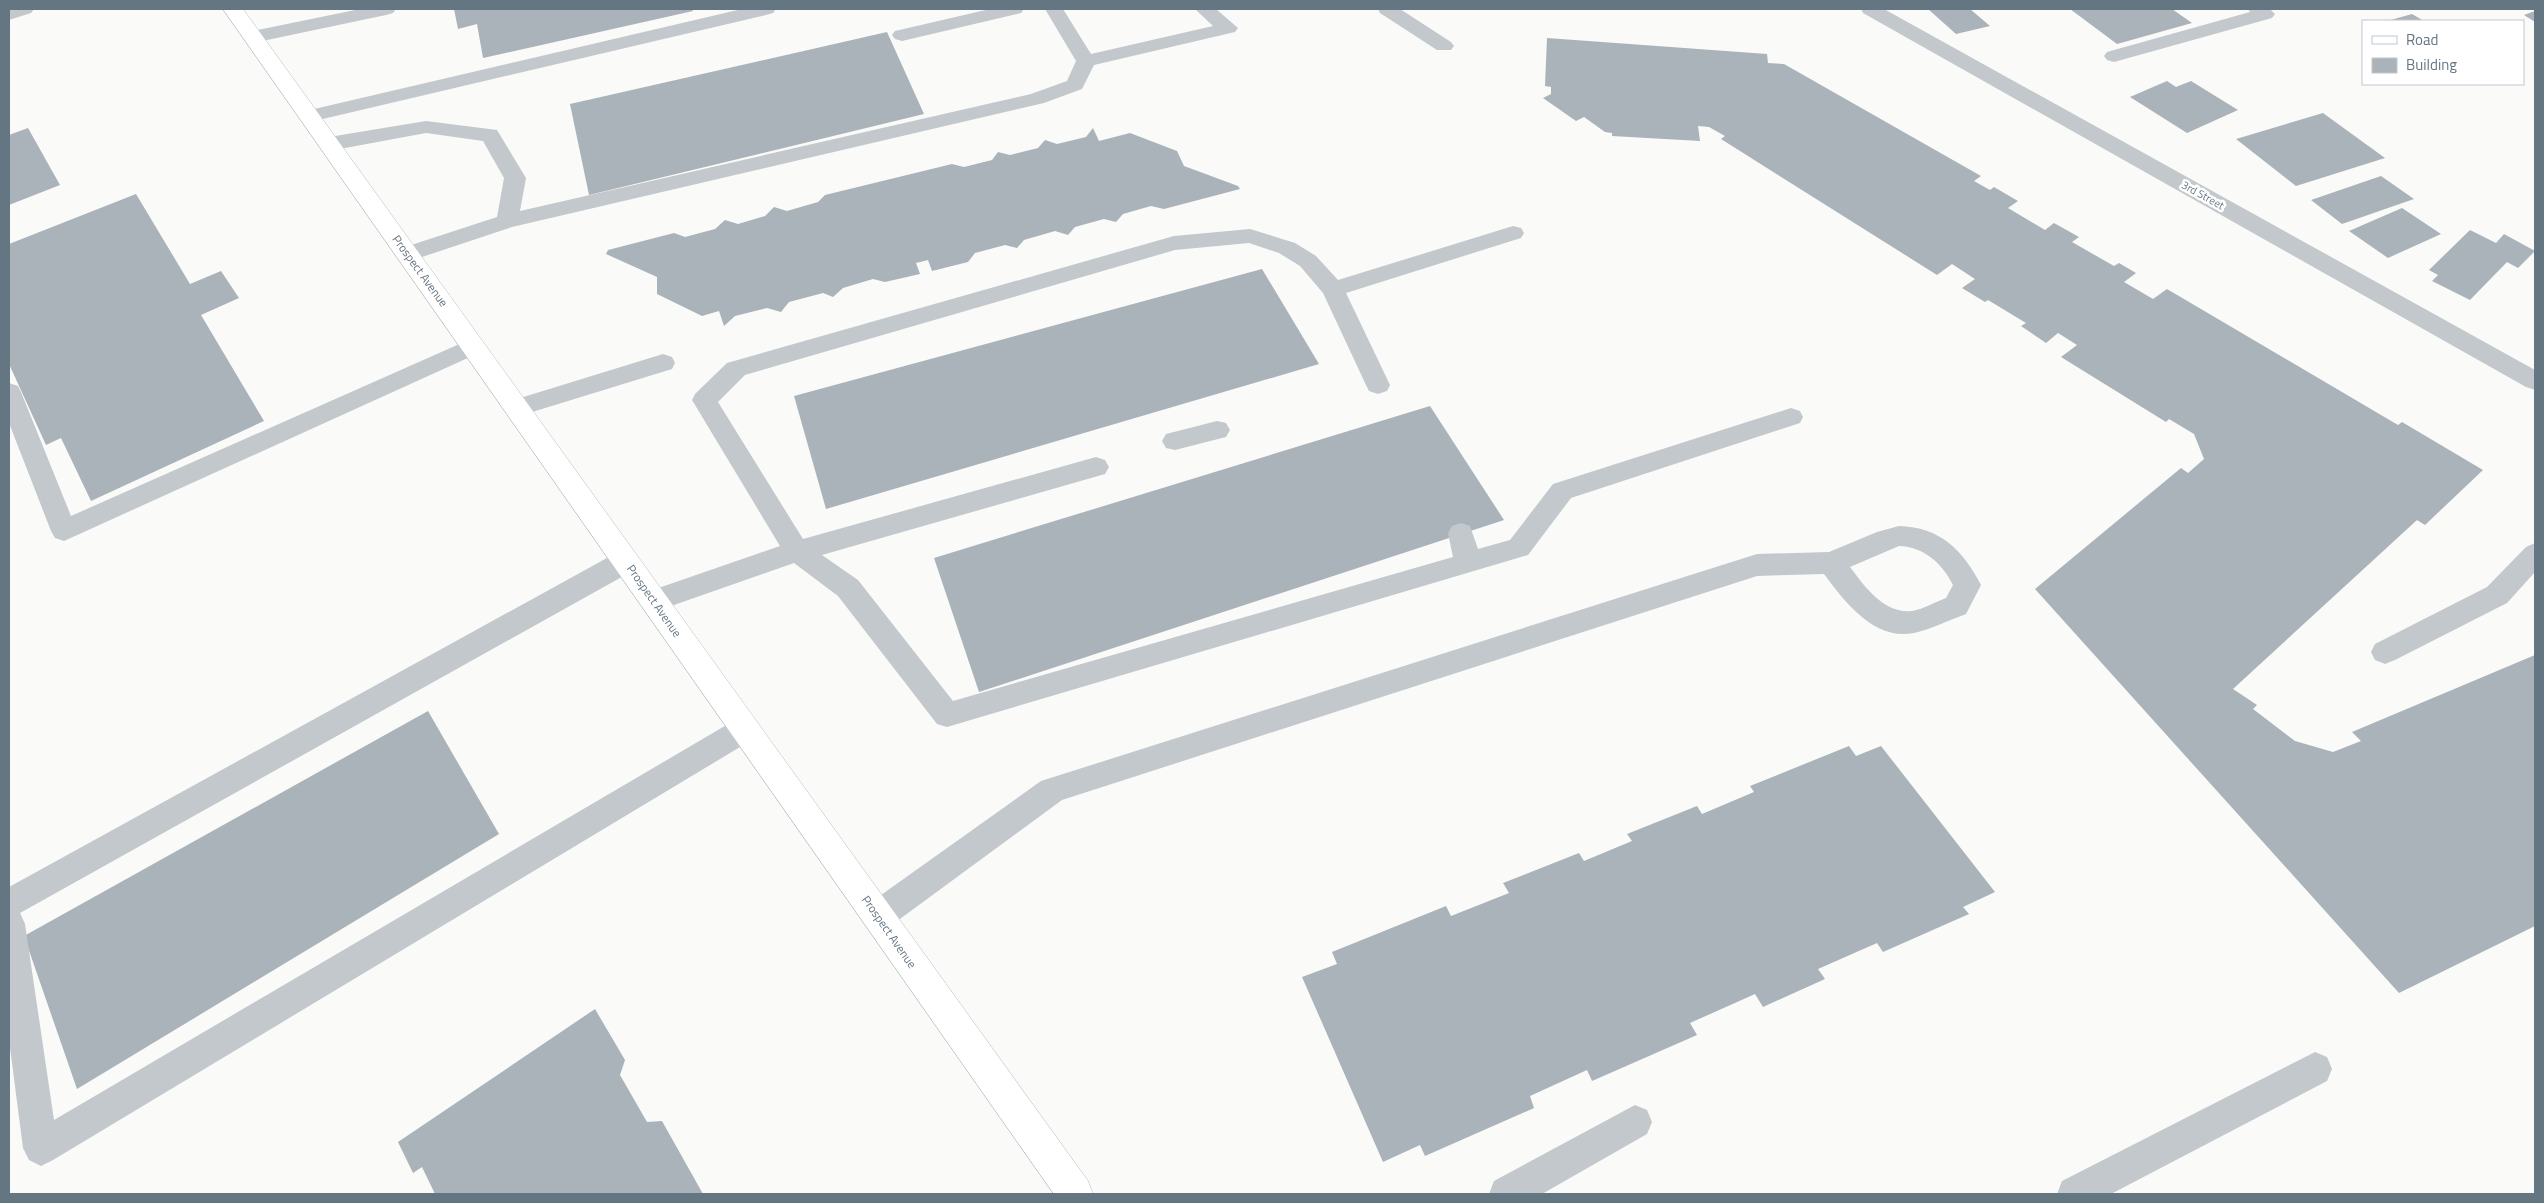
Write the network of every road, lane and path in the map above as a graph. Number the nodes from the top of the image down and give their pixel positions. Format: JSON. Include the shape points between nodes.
{"nodes":[{"id":1,"x":24,"y":9,"type":"edge"},
{"id":2,"x":233,"y":9,"type":"edge"},
{"id":3,"x":386,"y":9,"type":"edge"},
{"id":4,"x":766,"y":9,"type":"edge"},
{"id":5,"x":1014,"y":9,"type":"edge"},
{"id":6,"x":1054,"y":9,"type":"edge"},
{"id":7,"x":1204,"y":9,"type":"edge"},
{"id":8,"x":1388,"y":9,"type":"edge"},
{"id":9,"x":1870,"y":9,"type":"edge"},
{"id":10,"x":2257,"y":9,"type":"edge"},
{"id":11,"x":9,"y":14,"type":"edge"},
{"id":12,"x":902,"y":35,"type":"dead end"},
{"id":13,"x":253,"y":37,"type":"junction"},
{"id":14,"x":1444,"y":46,"type":"dead end"},
{"id":15,"x":2114,"y":56,"type":"dead end"},
{"id":16,"x":1086,"y":61,"type":"junction"},
{"id":17,"x":310,"y":116,"type":"junction"},
{"id":18,"x":329,"y":144,"type":"junction"},
{"id":19,"x":507,"y":221,"type":"junction"},
{"id":20,"x":1513,"y":233,"type":"dead end"},
{"id":21,"x":407,"y":254,"type":"junction"},
{"id":22,"x":1333,"y":289,"type":"junction"},
{"id":23,"x":472,"y":346,"type":"junction"},
{"id":24,"x":662,"y":363,"type":"dead end"},
{"id":25,"x":2535,"y":381,"type":"edge"},
{"id":26,"x":1378,"y":385,"type":"dead end"},
{"id":27,"x":9,"y":392,"type":"edge"},
{"id":28,"x":516,"y":408,"type":"junction"},
{"id":29,"x":1791,"y":417,"type":"dead end"},
{"id":30,"x":1217,"y":430,"type":"dead end"},
{"id":31,"x":1175,"y":441,"type":"dead end"},
{"id":32,"x":1096,"y":467,"type":"dead end"},
{"id":33,"x":1461,"y":533,"type":"dead end"},
{"id":34,"x":797,"y":551,"type":"junction"},
{"id":35,"x":2535,"y":554,"type":"edge"},
{"id":36,"x":626,"y":561,"type":"junction"},
{"id":37,"x":1468,"y":563,"type":"junction"},
{"id":38,"x":1830,"y":563,"type":"dead end"},
{"id":39,"x":654,"y":601,"type":"junction"},
{"id":40,"x":2385,"y":652,"type":"dead end"},
{"id":41,"x":745,"y":729,"type":"junction"},
{"id":42,"x":9,"y":903,"type":"edge"},
{"id":43,"x":878,"y":916,"type":"junction"},
{"id":44,"x":9,"y":924,"type":"edge"},
{"id":45,"x":2315,"y":1069,"type":"dead end"},
{"id":46,"x":1635,"y":1122,"type":"dead end"},
{"id":47,"x":1075,"y":1194,"type":"edge"},
{"id":48,"x":1507,"y":1194,"type":"edge"},
{"id":49,"x":2075,"y":1194,"type":"edge"}],
"edges":[{"from":1,"to":11,"type":"street"},
{"from":2,"to":13,"type":"street","name":"Prospect Avenue"},
{"from":3,"to":13,"type":"street"},
{"from":4,"to":17,"type":"street"},
{"from":5,"to":12,"type":"street"},
{"from":6,"to":16,"type":"street"},
{"from":7,"to":16,"type":"street","via":[[1228,28]]},
{"from":8,"to":14,"type":"street"},
{"from":9,"to":25,"type":"street","name":"3rd Street"},
{"from":10,"to":15,"type":"street","via":[[2265,14]]},
{"from":13,"to":17,"type":"street","name":"Prospect Avenue"},
{"from":16,"to":19,"type":"street","via":[[1075,85],[1037,99]]},
{"from":17,"to":18,"type":"street","name":"Prospect Avenue"},
{"from":18,"to":19,"type":"street","via":[[426,127],[490,135],[516,178]]},
{"from":18,"to":21,"type":"street","name":"Prospect Avenue"},
{"from":19,"to":21,"type":"street"},
{"from":20,"to":22,"type":"street"},
{"from":21,"to":23,"type":"street","name":"Prospect Avenue"},
{"from":22,"to":26,"type":"street"},
{"from":22,"to":34,"type":"street","via":[[1308,261],[1287,248],[1250,236],[1174,243],[736,369],[704,400]]},
{"from":23,"to":27,"type":"street","via":[[64,531]]},
{"from":23,"to":28,"type":"street","name":"Prospect Avenue"},
{"from":24,"to":28,"type":"street"},
{"from":28,"to":36,"type":"street","name":"Prospect Avenue"},
{"from":29,"to":37,"type":"street","via":[[1562,491],[1519,548]]},
{"from":30,"to":31,"type":"street"},
{"from":32,"to":34,"type":"street"},
{"from":33,"to":37,"type":"street"},
{"from":34,"to":37,"type":"street","via":[[848,588],[946,715]]},
{"from":34,"to":39,"type":"street"},
{"from":35,"to":40,"type":"street","via":[[2497,595]]},
{"from":36,"to":39,"type":"street","name":"Prospect Avenue"},
{"from":36,"to":42,"type":"street"},
{"from":38,"to":43,"type":"street","via":[[1757,565],[1052,790]]},
{"from":39,"to":41,"type":"street","name":"Prospect Avenue"},
{"from":41,"to":43,"type":"street","name":"Prospect Avenue"},
{"from":41,"to":44,"type":"street","via":[[41,1148]]},
{"from":43,"to":47,"type":"street","name":"Prospect Avenue"},
{"from":45,"to":49,"type":"street"},
{"from":46,"to":48,"type":"street"}]}
